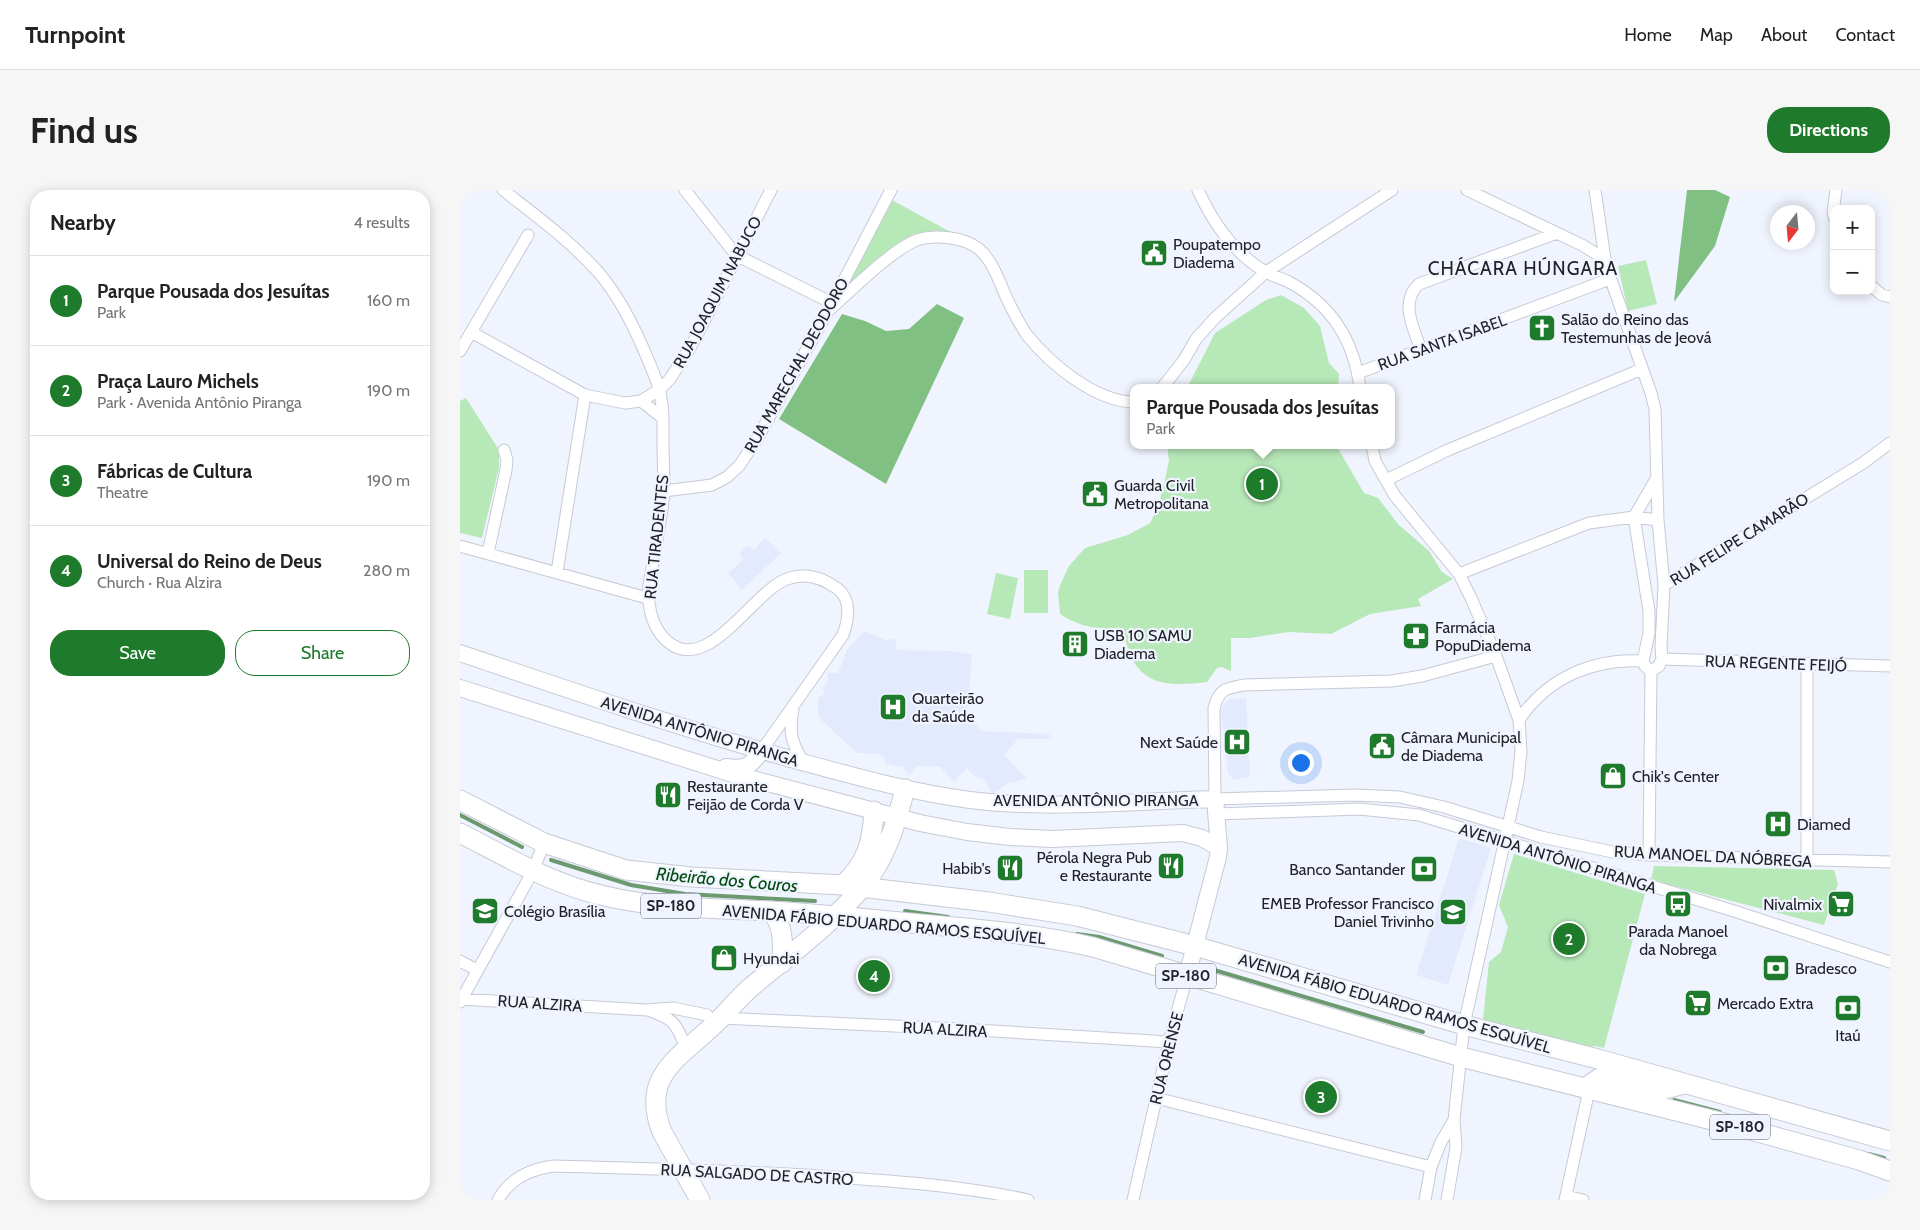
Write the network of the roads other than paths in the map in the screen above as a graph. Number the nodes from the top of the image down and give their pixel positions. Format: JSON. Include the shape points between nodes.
{"nodes":[{"id":1,"x":502,"y":190,"type":"edge"},
{"id":2,"x":685,"y":190,"type":"edge"},
{"id":3,"x":770,"y":190,"type":"edge"},
{"id":4,"x":891,"y":190,"type":"edge"},
{"id":5,"x":1198,"y":190,"type":"edge"},
{"id":6,"x":1392,"y":190,"type":"edge"},
{"id":7,"x":1467,"y":190,"type":"edge"},
{"id":8,"x":1595,"y":190,"type":"edge"},
{"id":9,"x":1836,"y":190,"type":"edge"},
{"id":10,"x":1835,"y":205,"type":"edge"},
{"id":11,"x":1557,"y":233,"type":"junction"},
{"id":12,"x":528,"y":235,"type":"dead end"},
{"id":13,"x":736,"y":255,"type":"junction"},
{"id":14,"x":1606,"y":266,"type":"junction"},
{"id":15,"x":1266,"y":272,"type":"junction"},
{"id":16,"x":1610,"y":279,"type":"junction"},
{"id":17,"x":1875,"y":289,"type":"edge"},
{"id":18,"x":1890,"y":297,"type":"edge"},
{"id":19,"x":830,"y":307,"type":"junction"},
{"id":20,"x":471,"y":332,"type":"junction"},
{"id":21,"x":1420,"y":350,"type":"junction"},
{"id":22,"x":460,"y":351,"type":"edge"},
{"id":23,"x":1642,"y":369,"type":"junction"},
{"id":24,"x":1358,"y":372,"type":"junction"},
{"id":25,"x":1165,"y":384,"type":"edge"},
{"id":26,"x":1360,"y":384,"type":"edge"},
{"id":27,"x":659,"y":390,"type":"junction"},
{"id":28,"x":585,"y":395,"type":"junction"},
{"id":29,"x":641,"y":401,"type":"junction"},
{"id":30,"x":1130,"y":401,"type":"edge"},
{"id":31,"x":663,"y":418,"type":"junction"},
{"id":32,"x":1890,"y":443,"type":"edge"},
{"id":33,"x":1373,"y":449,"type":"edge"},
{"id":34,"x":504,"y":450,"type":"dead end"},
{"id":35,"x":1656,"y":479,"type":"junction"},
{"id":36,"x":1386,"y":480,"type":"junction"},
{"id":37,"x":664,"y":491,"type":"junction"},
{"id":38,"x":1634,"y":516,"type":"junction"},
{"id":39,"x":1658,"y":520,"type":"junction"},
{"id":40,"x":460,"y":546,"type":"edge"},
{"id":41,"x":488,"y":553,"type":"junction"},
{"id":42,"x":557,"y":572,"type":"junction"},
{"id":43,"x":1459,"y":574,"type":"junction"},
{"id":44,"x":1645,"y":583,"type":"junction"},
{"id":45,"x":1664,"y":585,"type":"junction"},
{"id":46,"x":647,"y":598,"type":"junction"},
{"id":47,"x":460,"y":653,"type":"edge"},
{"id":48,"x":1496,"y":656,"type":"junction"},
{"id":49,"x":1662,"y":659,"type":"junction"},
{"id":50,"x":1643,"y":661,"type":"junction"},
{"id":51,"x":1807,"y":664,"type":"junction"},
{"id":52,"x":1890,"y":666,"type":"edge"},
{"id":53,"x":1651,"y":670,"type":"junction"},
{"id":54,"x":460,"y":688,"type":"edge"},
{"id":55,"x":793,"y":707,"type":"junction"},
{"id":56,"x":1519,"y":720,"type":"junction"},
{"id":57,"x":762,"y":750,"type":"junction"},
{"id":58,"x":689,"y":760,"type":"junction"},
{"id":59,"x":803,"y":762,"type":"junction"},
{"id":60,"x":905,"y":789,"type":"junction"},
{"id":61,"x":460,"y":800,"type":"edge"},
{"id":62,"x":1216,"y":806,"type":"junction"},
{"id":63,"x":874,"y":811,"type":"junction"},
{"id":64,"x":897,"y":817,"type":"junction"},
{"id":65,"x":1508,"y":828,"type":"junction"},
{"id":66,"x":460,"y":833,"type":"edge"},
{"id":67,"x":1506,"y":840,"type":"junction"},
{"id":68,"x":544,"y":843,"type":"junction"},
{"id":69,"x":1219,"y":848,"type":"junction"},
{"id":70,"x":1649,"y":855,"type":"junction"},
{"id":71,"x":1807,"y":860,"type":"junction"},
{"id":72,"x":1890,"y":862,"type":"edge"},
{"id":73,"x":532,"y":871,"type":"junction"},
{"id":74,"x":834,"y":885,"type":"junction"},
{"id":75,"x":862,"y":888,"type":"junction"},
{"id":76,"x":772,"y":911,"type":"junction"},
{"id":77,"x":834,"y":917,"type":"junction"},
{"id":78,"x":1195,"y":946,"type":"junction"},
{"id":79,"x":460,"y":961,"type":"edge"},
{"id":80,"x":1890,"y":962,"type":"edge"},
{"id":81,"x":782,"y":963,"type":"junction"},
{"id":82,"x":477,"y":970,"type":"junction"},
{"id":83,"x":1187,"y":976,"type":"junction"},
{"id":84,"x":461,"y":1000,"type":"edge"},
{"id":85,"x":647,"y":1010,"type":"junction"},
{"id":86,"x":712,"y":1021,"type":"junction"},
{"id":87,"x":1464,"y":1025,"type":"junction"},
{"id":88,"x":682,"y":1038,"type":"junction"},
{"id":89,"x":1169,"y":1042,"type":"junction"},
{"id":90,"x":1461,"y":1057,"type":"junction"},
{"id":91,"x":1685,"y":1084,"type":"junction"},
{"id":92,"x":1589,"y":1090,"type":"junction"},
{"id":93,"x":1156,"y":1098,"type":"junction"},
{"id":94,"x":1454,"y":1120,"type":"junction"},
{"id":95,"x":1890,"y":1141,"type":"edge"},
{"id":96,"x":1431,"y":1167,"type":"junction"},
{"id":97,"x":677,"y":1170,"type":"junction"},
{"id":98,"x":1890,"y":1170,"type":"edge"},
{"id":99,"x":1427,"y":1195,"type":"edge"},
{"id":100,"x":1448,"y":1197,"type":"edge"},
{"id":101,"x":1565,"y":1198,"type":"edge"},
{"id":102,"x":498,"y":1200,"type":"edge"},
{"id":103,"x":686,"y":1200,"type":"edge"},
{"id":104,"x":700,"y":1200,"type":"edge"},
{"id":105,"x":1028,"y":1200,"type":"edge"},
{"id":106,"x":1133,"y":1200,"type":"edge"},
{"id":107,"x":1583,"y":1200,"type":"edge"}],
"edges":[{"from":1,"to":27,"type":"street","name":"RUA TIRADENTES","via":[[569,243],[600,274],[630,319]]},
{"from":2,"to":13,"type":"street"},
{"from":3,"to":13,"type":"street","name":"RUA JOAQUIM NABUCO"},
{"from":4,"to":19,"type":"street","name":"RUA MARECHAL DEODORO"},
{"from":5,"to":15,"type":"street","via":[[1207,210],[1228,240]]},
{"from":6,"to":15,"type":"street"},
{"from":7,"to":11,"type":"street"},
{"from":8,"to":14,"type":"street"},
{"from":9,"to":10,"type":"street"},
{"from":11,"to":14,"type":"street","via":[[1600,256]]},
{"from":11,"to":21,"type":"street","via":[[1419,284],[1412,290],[1408,310]]},
{"from":12,"to":20,"type":"street"},
{"from":13,"to":19,"type":"street"},
{"from":13,"to":27,"type":"street","name":"RUA JOAQUIM NABUCO","via":[[694,341],[670,379]]},
{"from":14,"to":16,"type":"street"},
{"from":15,"to":24,"type":"street","via":[[1289,282],[1318,302],[1338,325],[1352,350]]},
{"from":15,"to":25,"type":"street","via":[[1196,339]]},
{"from":16,"to":21,"type":"street","name":"RUA SANTA ISABEL"},
{"from":16,"to":23,"type":"street"},
{"from":17,"to":18,"type":"street"},
{"from":19,"to":30,"type":"street","via":[[909,244],[929,238],[964,243],[981,252],[1027,334],[1053,362],[1102,396]]},
{"from":19,"to":37,"type":"street","name":"RUA MARECHAL DEODORO","via":[[739,466],[712,484]]},
{"from":20,"to":22,"type":"street"},
{"from":20,"to":28,"type":"street"},
{"from":21,"to":24,"type":"street","name":"RUA SANTA ISABEL"},
{"from":23,"to":35,"type":"street","via":[[1655,409]]},
{"from":23,"to":36,"type":"street","via":[[1448,450]]},
{"from":24,"to":26,"type":"street"},
{"from":27,"to":29,"type":"street","name":"RUA JOAQUIM NABUCO"},
{"from":27,"to":31,"type":"street","name":"RUA TIRADENTES"},
{"from":28,"to":29,"type":"street","via":[[625,402]]},
{"from":28,"to":42,"type":"street"},
{"from":29,"to":31,"type":"street"},
{"from":31,"to":37,"type":"street","name":"RUA TIRADENTES"},
{"from":32,"to":45,"type":"street","name":"RUA FELIPE CAMARÃO","via":[[1863,463]]},
{"from":33,"to":36,"type":"street"},
{"from":34,"to":41,"type":"street","via":[[506,470]]},
{"from":35,"to":38,"type":"street"},
{"from":35,"to":39,"type":"street"},
{"from":36,"to":43,"type":"street","via":[[1395,496]]},
{"from":37,"to":46,"type":"street","name":"RUA TIRADENTES"},
{"from":38,"to":39,"type":"street"},
{"from":38,"to":43,"type":"street","via":[[1589,522]]},
{"from":38,"to":44,"type":"street","name":"RUA FELIPE CAMARÃO"},
{"from":39,"to":45,"type":"street"},
{"from":40,"to":41,"type":"street"},
{"from":41,"to":42,"type":"street"},
{"from":42,"to":46,"type":"street"},
{"from":43,"to":48,"type":"street"},
{"from":44,"to":45,"type":"street"},
{"from":44,"to":50,"type":"street","name":"RUA FELIPE CAMARÃO","via":[[1650,620]]},
{"from":45,"to":49,"type":"street","name":"RUA FELIPE CAMARÃO"},
{"from":46,"to":55,"type":"street","name":"RUA TIRADENTES","via":[[660,634],[668,643],[691,650],[716,640],[785,579],[804,576],[822,579],[840,590],[848,606],[843,635]]},
{"from":47,"to":57,"type":"main road","name":"AVENIDA ANTÔNIO PIRANGA"},
{"from":48,"to":56,"type":"street"},
{"from":48,"to":62,"type":"street","via":[[1390,681],[1244,685],[1223,690],[1214,708]]},
{"from":49,"to":51,"type":"street","name":"RUA REGENTE FEIJÓ"},
{"from":49,"to":53,"type":"street","via":[[1660,666]]},
{"from":50,"to":53,"type":"street"},
{"from":50,"to":56,"type":"street","via":[[1601,663],[1572,673],[1532,702]]},
{"from":51,"to":52,"type":"street","name":"RUA REGENTE FEIJÓ"},
{"from":51,"to":71,"type":"street"},
{"from":53,"to":70,"type":"street"},
{"from":54,"to":58,"type":"main road","name":"AVENIDA ANTÔNIO PIRANGA"},
{"from":55,"to":57,"type":"street","name":"RUA TIRADENTES"},
{"from":55,"to":59,"type":"street","via":[[791,737]]},
{"from":56,"to":65,"type":"street","via":[[1521,751],[1518,781]]},
{"from":57,"to":58,"type":"main road","via":[[754,762],[741,768]]},
{"from":57,"to":59,"type":"main road","name":"AVENIDA ANTÔNIO PIRANGA"},
{"from":58,"to":63,"type":"main road","name":"AVENIDA ANTÔNIO PIRANGA"},
{"from":59,"to":60,"type":"main road","name":"AVENIDA ANTÔNIO PIRANGA"},
{"from":60,"to":62,"type":"main road","name":"AVENIDA ANTÔNIO PIRANGA","via":[[1012,803]]},
{"from":60,"to":64,"type":"main road"},
{"from":61,"to":68,"type":"main road","name":"AVENIDA FÁBIO EDUARDO RAMOS ESQUÍVEL","number":"SP-180"},
{"from":62,"to":65,"type":"street","name":"AVENIDA ANTÔNIO PIRANGA","via":[[1355,795],[1386,796],[1421,801]]},
{"from":62,"to":67,"type":"street","name":"AVENIDA ANTÔNIO PIRANGA","via":[[1380,810],[1419,815]]},
{"from":62,"to":69,"type":"main road","name":"RUA ORENSE"},
{"from":63,"to":64,"type":"main road","name":"AVENIDA ANTÔNIO PIRANGA"},
{"from":63,"to":74,"type":"main road","via":[[868,853],[854,876]]},
{"from":64,"to":69,"type":"main road","name":"AVENIDA ANTÔNIO PIRANGA","via":[[967,832],[1018,837],[1087,838],[1183,833],[1202,838]]},
{"from":64,"to":75,"type":"main road","via":[[881,860]]},
{"from":65,"to":67,"type":"street"},
{"from":65,"to":70,"type":"street","name":"RUA MANOEL DA NÓBREGA","via":[[1589,848]]},
{"from":66,"to":73,"type":"main road","name":"AVENIDA FÁBIO EDUARDO RAMOS ESQUÍVEL","number":"SP-180"},
{"from":67,"to":80,"type":"street","name":"AVENIDA ANTÔNIO PIRANGA"},
{"from":67,"to":87,"type":"street"},
{"from":68,"to":73,"type":"street"},
{"from":68,"to":74,"type":"main road","name":"AVENIDA FÁBIO EDUARDO RAMOS ESQUÍVEL","number":"SP-180","via":[[615,867],[653,874]]},
{"from":69,"to":78,"type":"main road","name":"RUA ORENSE"},
{"from":70,"to":71,"type":"street","name":"RUA MANOEL DA NÓBREGA"},
{"from":71,"to":72,"type":"street","name":"RUA MANOEL DA NÓBREGA"},
{"from":73,"to":76,"type":"main road","name":"AVENIDA FÁBIO EDUARDO RAMOS ESQUÍVEL","number":"SP-180","via":[[573,887],[640,903]]},
{"from":73,"to":82,"type":"street"},
{"from":74,"to":75,"type":"main road","name":"AVENIDA FÁBIO EDUARDO RAMOS ESQUÍVEL","number":"SP-180"},
{"from":74,"to":77,"type":"main road","via":[[831,892]]},
{"from":75,"to":77,"type":"main road"},
{"from":75,"to":78,"type":"main road","name":"AVENIDA FÁBIO EDUARDO RAMOS ESQUÍVEL","number":"SP-180","via":[[1040,909]]},
{"from":76,"to":77,"type":"main road","name":"AVENIDA FÁBIO EDUARDO RAMOS ESQUÍVEL","number":"SP-180"},
{"from":76,"to":81,"type":"main road","via":[[784,939]]},
{"from":77,"to":81,"type":"main road"},
{"from":77,"to":83,"type":"main road","name":"AVENIDA FÁBIO EDUARDO RAMOS ESQUÍVEL","number":"SP-180","via":[[1053,938]]},
{"from":78,"to":83,"type":"main road","name":"RUA ORENSE"},
{"from":78,"to":87,"type":"main road","name":"AVENIDA FÁBIO EDUARDO RAMOS ESQUÍVEL","number":"SP-180"},
{"from":79,"to":82,"type":"street"},
{"from":81,"to":86,"type":"main road","via":[[749,989],[732,994]]},
{"from":82,"to":84,"type":"street"},
{"from":83,"to":89,"type":"street","name":"RUA ORENSE"},
{"from":83,"to":90,"type":"main road","name":"AVENIDA FÁBIO EDUARDO RAMOS ESQUÍVEL","number":"SP-180"},
{"from":84,"to":85,"type":"street","name":"RUA ALZIRA"},
{"from":85,"to":86,"type":"street","name":"RUA ALZIRA","via":[[673,1008]]},
{"from":85,"to":88,"type":"street","name":"RUA ALZIRA","via":[[672,1021]]},
{"from":86,"to":88,"type":"main road"},
{"from":86,"to":89,"type":"street","name":"RUA ALZIRA","via":[[960,1029]]},
{"from":86,"to":97,"type":"main road","via":[[667,1070],[657,1093],[657,1120]]},
{"from":87,"to":90,"type":"street"},
{"from":87,"to":91,"type":"main road","name":"AVENIDA FÁBIO EDUARDO RAMOS ESQUÍVEL","number":"SP-180"},
{"from":88,"to":97,"type":"main road","via":[[653,1068],[643,1102],[647,1128]]},
{"from":89,"to":93,"type":"street","name":"RUA ORENSE"},
{"from":90,"to":92,"type":"main road","name":"AVENIDA FÁBIO EDUARDO RAMOS ESQUÍVEL","number":"SP-180"},
{"from":90,"to":94,"type":"street"},
{"from":91,"to":92,"type":"main road","via":[[1661,1090],[1600,1078],[1592,1083]]},
{"from":91,"to":95,"type":"main road","name":"AVENIDA FÁBIO EDUARDO RAMOS ESQUÍVEL","number":"SP-180"},
{"from":92,"to":98,"type":"main road","name":"AVENIDA FÁBIO EDUARDO RAMOS ESQUÍVEL","number":"SP-180","via":[[1736,1126]]},
{"from":92,"to":101,"type":"street"},
{"from":93,"to":96,"type":"street"},
{"from":93,"to":106,"type":"street","name":"RUA ORENSE"},
{"from":94,"to":96,"type":"street"},
{"from":94,"to":100,"type":"street","via":[[1456,1147]]},
{"from":96,"to":99,"type":"street"},
{"from":97,"to":102,"type":"street","name":"RUA SALGADO DE CASTRO","via":[[538,1168],[512,1181]]},
{"from":97,"to":103,"type":"main road"},
{"from":97,"to":104,"type":"main road"},
{"from":97,"to":105,"type":"street","name":"RUA SALGADO DE CASTRO","via":[[767,1172],[924,1184]]},
{"from":99,"to":100,"type":"street"},
{"from":101,"to":107,"type":"street"}]}
